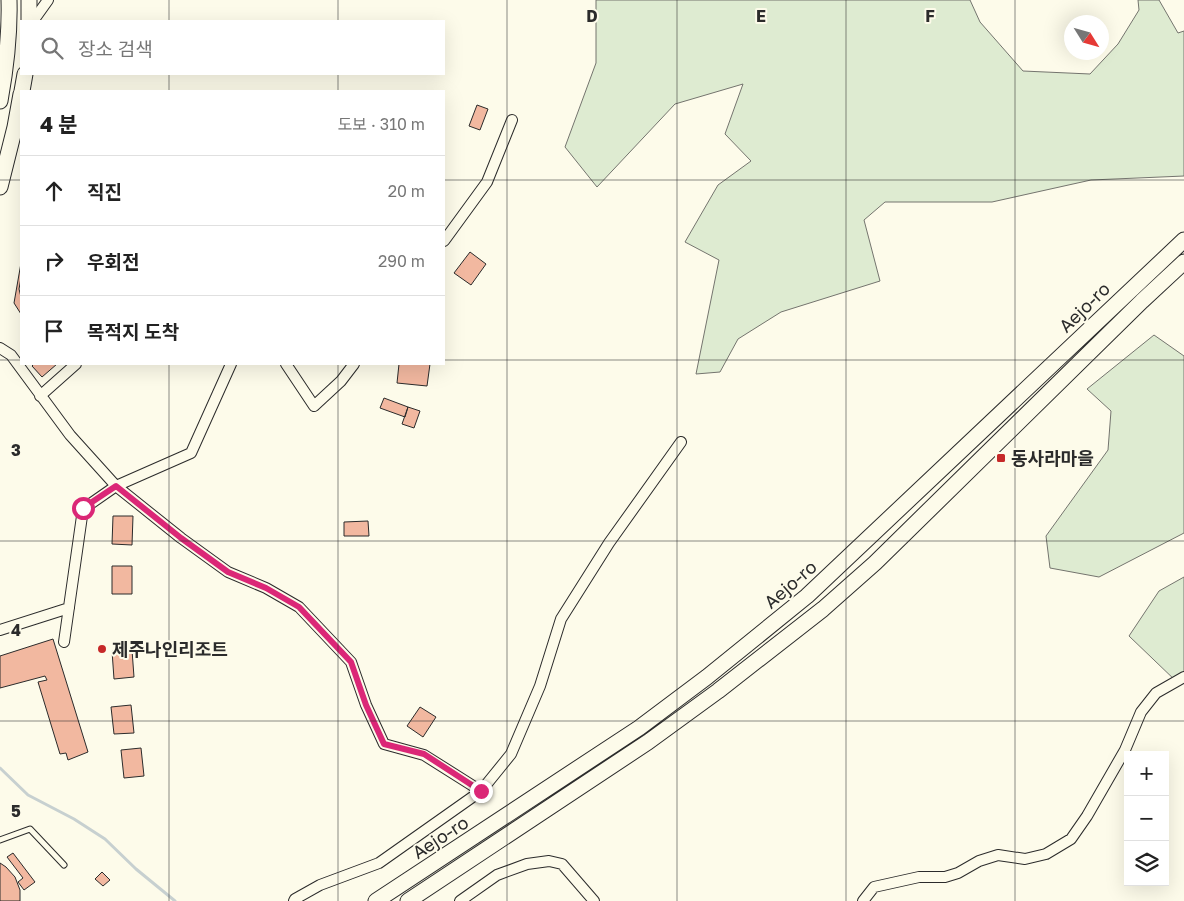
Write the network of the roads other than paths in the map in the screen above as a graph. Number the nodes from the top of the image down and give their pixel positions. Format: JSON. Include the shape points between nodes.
{"nodes":[{"id":1,"x":9,"y":0,"type":"edge"},
{"id":2,"x":29,"y":0,"type":"edge"},
{"id":3,"x":48,"y":0,"type":"edge"},
{"id":4,"x":29,"y":20,"type":"edge"},
{"id":5,"x":35,"y":20,"type":"edge"},
{"id":6,"x":25,"y":75,"type":"edge"},
{"id":7,"x":21,"y":90,"type":"edge"},
{"id":8,"x":20,"y":98,"type":"edge"},
{"id":9,"x":0,"y":101,"type":"edge"},
{"id":10,"x":512,"y":120,"type":"dead end"},
{"id":11,"x":0,"y":187,"type":"edge"},
{"id":12,"x":445,"y":240,"type":"edge"},
{"id":13,"x":1184,"y":240,"type":"edge"},
{"id":14,"x":1184,"y":262,"type":"edge"},
{"id":15,"x":0,"y":348,"type":"edge"},
{"id":16,"x":75,"y":365,"type":"edge"},
{"id":17,"x":231,"y":365,"type":"edge"},
{"id":18,"x":287,"y":365,"type":"edge"},
{"id":19,"x":353,"y":365,"type":"edge"},
{"id":20,"x":40,"y":396,"type":"junction"},
{"id":21,"x":681,"y":442,"type":"dead end"},
{"id":22,"x":116,"y":486,"type":"junction"},
{"id":23,"x":69,"y":608,"type":"junction"},
{"id":24,"x":0,"y":630,"type":"edge"},
{"id":25,"x":64,"y":642,"type":"dead end"},
{"id":26,"x":1184,"y":677,"type":"edge"},
{"id":27,"x":481,"y":791,"type":"junction"},
{"id":28,"x":0,"y":840,"type":"edge"},
{"id":29,"x":64,"y":865,"type":"dead end"},
{"id":30,"x":294,"y":901,"type":"edge"},
{"id":31,"x":376,"y":901,"type":"edge"},
{"id":32,"x":408,"y":901,"type":"edge"},
{"id":33,"x":460,"y":901,"type":"edge"},
{"id":34,"x":594,"y":901,"type":"edge"},
{"id":35,"x":863,"y":901,"type":"edge"}],
"edges":[{"from":1,"to":9,"type":"street","via":[[6,67]]},
{"from":2,"to":4,"type":"street"},
{"from":3,"to":5,"type":"street"},
{"from":6,"to":7,"type":"street"},
{"from":8,"to":11,"type":"street"},
{"from":10,"to":12,"type":"street","via":[[487,182]]},
{"from":13,"to":31,"type":"street","name":"Aejo-ro","via":[[808,596],[639,728]]},
{"from":14,"to":32,"type":"street","name":"Aejo-ro","via":[[823,608],[648,742]]},
{"from":15,"to":20,"type":"street","via":[[11,355]]},
{"from":16,"to":20,"type":"street"},
{"from":17,"to":22,"type":"street","via":[[191,453]]},
{"from":18,"to":19,"type":"street","via":[[314,406],[342,381]]},
{"from":20,"to":22,"type":"street"},
{"from":21,"to":27,"type":"street","via":[[609,543],[561,619],[540,686],[511,754]]},
{"from":22,"to":23,"type":"street","via":[[83,508]]},
{"from":22,"to":27,"type":"street","via":[[228,572],[299,607],[351,662],[384,744],[424,754]]},
{"from":23,"to":24,"type":"street"},
{"from":23,"to":25,"type":"street"},
{"from":26,"to":35,"type":"street","via":[[1156,693],[1141,712],[1125,750],[1071,839],[1046,854],[1025,859],[998,855],[946,877],[919,877],[874,888]]},
{"from":27,"to":30,"type":"street","via":[[379,863],[320,885]]},
{"from":28,"to":29,"type":"lane","via":[[30,829]]},
{"from":33,"to":34,"type":"street","via":[[497,876],[526,864],[549,861],[562,864]]}]}
